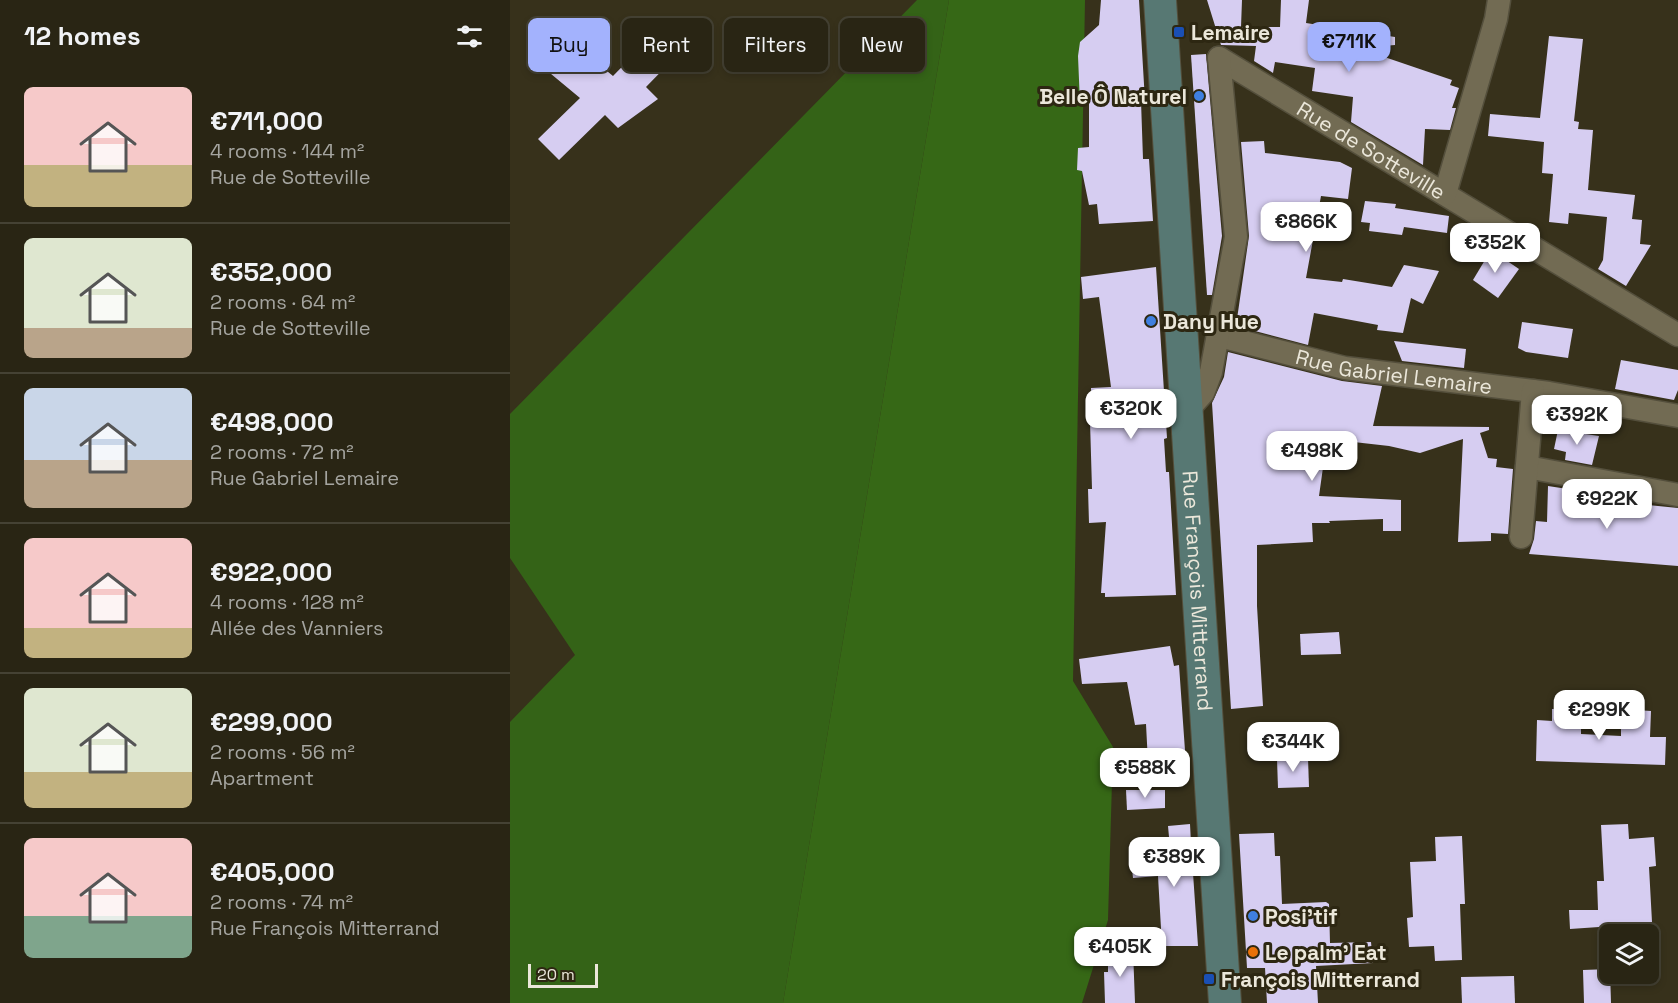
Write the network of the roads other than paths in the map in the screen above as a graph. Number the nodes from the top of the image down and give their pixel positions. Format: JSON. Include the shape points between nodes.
{"nodes":[{"id":1,"x":1160,"y":0,"type":"edge"},
{"id":2,"x":1499,"y":0,"type":"edge"},
{"id":3,"x":1445,"y":194,"type":"junction"},
{"id":4,"x":1678,"y":335,"type":"edge"},
{"id":5,"x":1220,"y":336,"type":"junction"},
{"id":6,"x":1533,"y":391,"type":"junction"},
{"id":7,"x":1187,"y":411,"type":"junction"},
{"id":8,"x":1678,"y":416,"type":"edge"},
{"id":9,"x":1527,"y":467,"type":"junction"},
{"id":10,"x":1678,"y":495,"type":"edge"},
{"id":11,"x":1521,"y":537,"type":"dead end"},
{"id":12,"x":1225,"y":1003,"type":"edge"}],
"edges":[{"from":1,"to":7,"type":"street","name":"Rue François Mitterrand"},
{"from":2,"to":3,"type":"street"},
{"from":3,"to":4,"type":"street","name":"Rue de Sotteville"},
{"from":3,"to":5,"type":"street","name":"Rue de Sotteville","via":[[1219,58],[1236,237]]},
{"from":5,"to":6,"type":"street","name":"Rue Gabriel Lemaire","via":[[1345,368]]},
{"from":5,"to":7,"type":"street","via":[[1203,393]]},
{"from":6,"to":8,"type":"street","name":"Rue Gabriel Lemaire"},
{"from":6,"to":9,"type":"street"},
{"from":7,"to":12,"type":"street","name":"Rue François Mitterrand"},
{"from":9,"to":10,"type":"street"},
{"from":9,"to":11,"type":"street"}]}
